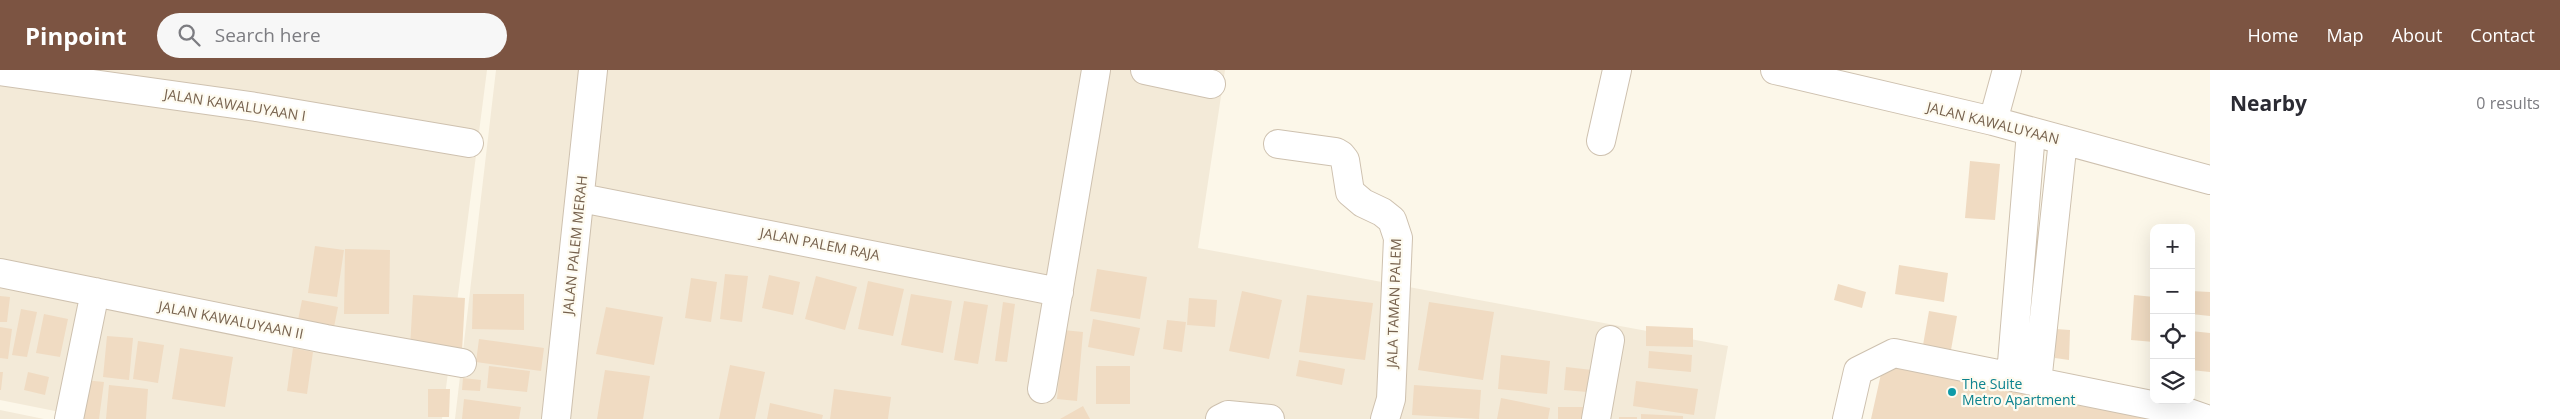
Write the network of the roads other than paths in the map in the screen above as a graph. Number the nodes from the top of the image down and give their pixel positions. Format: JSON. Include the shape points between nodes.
{"nodes":[{"id":1,"x":593,"y":70,"type":"edge"},
{"id":2,"x":1096,"y":70,"type":"edge"},
{"id":3,"x":1145,"y":70,"type":"edge"},
{"id":4,"x":1617,"y":70,"type":"edge"},
{"id":5,"x":2007,"y":70,"type":"edge"},
{"id":6,"x":0,"y":71,"type":"edge"},
{"id":7,"x":1784,"y":71,"type":"edge"},
{"id":8,"x":1211,"y":84,"type":"dead end"},
{"id":9,"x":1994,"y":121,"type":"junction"},
{"id":10,"x":2031,"y":132,"type":"junction"},
{"id":11,"x":2063,"y":140,"type":"junction"},
{"id":12,"x":1601,"y":141,"type":"dead end"},
{"id":13,"x":469,"y":143,"type":"dead end"},
{"id":14,"x":1278,"y":144,"type":"dead end"},
{"id":15,"x":2210,"y":180,"type":"edge"},
{"id":16,"x":581,"y":198,"type":"junction"},
{"id":17,"x":0,"y":273,"type":"edge"},
{"id":18,"x":95,"y":292,"type":"junction"},
{"id":19,"x":1059,"y":292,"type":"junction"},
{"id":20,"x":1610,"y":340,"type":"dead end"},
{"id":21,"x":462,"y":363,"type":"dead end"},
{"id":22,"x":2011,"y":375,"type":"junction"},
{"id":23,"x":2037,"y":383,"type":"junction"},
{"id":24,"x":1042,"y":389,"type":"dead end"},
{"id":25,"x":70,"y":419,"type":"edge"},
{"id":26,"x":556,"y":419,"type":"edge"},
{"id":27,"x":1220,"y":419,"type":"edge"},
{"id":28,"x":1270,"y":419,"type":"edge"},
{"id":29,"x":1385,"y":419,"type":"edge"},
{"id":30,"x":1596,"y":419,"type":"edge"},
{"id":31,"x":1847,"y":419,"type":"edge"},
{"id":32,"x":2206,"y":419,"type":"edge"}],
"edges":[{"from":1,"to":16,"type":"street","name":"JALAN PALEM MERAH"},
{"from":2,"to":19,"type":"street"},
{"from":3,"to":8,"type":"street"},
{"from":4,"to":12,"type":"street"},
{"from":5,"to":9,"type":"street"},
{"from":6,"to":13,"type":"street","name":"JALAN KAWALUYAAN I","via":[[256,107]]},
{"from":7,"to":9,"type":"street","name":"JALAN KAWALUYAAN"},
{"from":9,"to":10,"type":"street","name":"JALAN KAWALUYAAN"},
{"from":10,"to":11,"type":"street","name":"JALAN KAWALUYAAN"},
{"from":10,"to":22,"type":"street"},
{"from":11,"to":15,"type":"street","name":"JALAN KAWALUYAAN"},
{"from":11,"to":23,"type":"street"},
{"from":14,"to":29,"type":"street","name":"JALA TAMAN PALEM","via":[[1341,155],[1345,160],[1350,192],[1392,220],[1398,238],[1391,399]]},
{"from":16,"to":19,"type":"street","name":"JALAN PALEM RAJA"},
{"from":16,"to":26,"type":"street","name":"JALAN PALEM MERAH"},
{"from":17,"to":18,"type":"street","name":"JALAN KAWALUYAAN II"},
{"from":18,"to":21,"type":"street","name":"JALAN KAWALUYAAN II"},
{"from":18,"to":25,"type":"street"},
{"from":19,"to":24,"type":"street"},
{"from":20,"to":30,"type":"street"},
{"from":22,"to":23,"type":"street"},
{"from":22,"to":31,"type":"street","via":[[1894,353],[1858,371]]},
{"from":23,"to":32,"type":"street","via":[[2186,412]]},
{"from":27,"to":28,"type":"street","via":[[1228,415]]}]}
